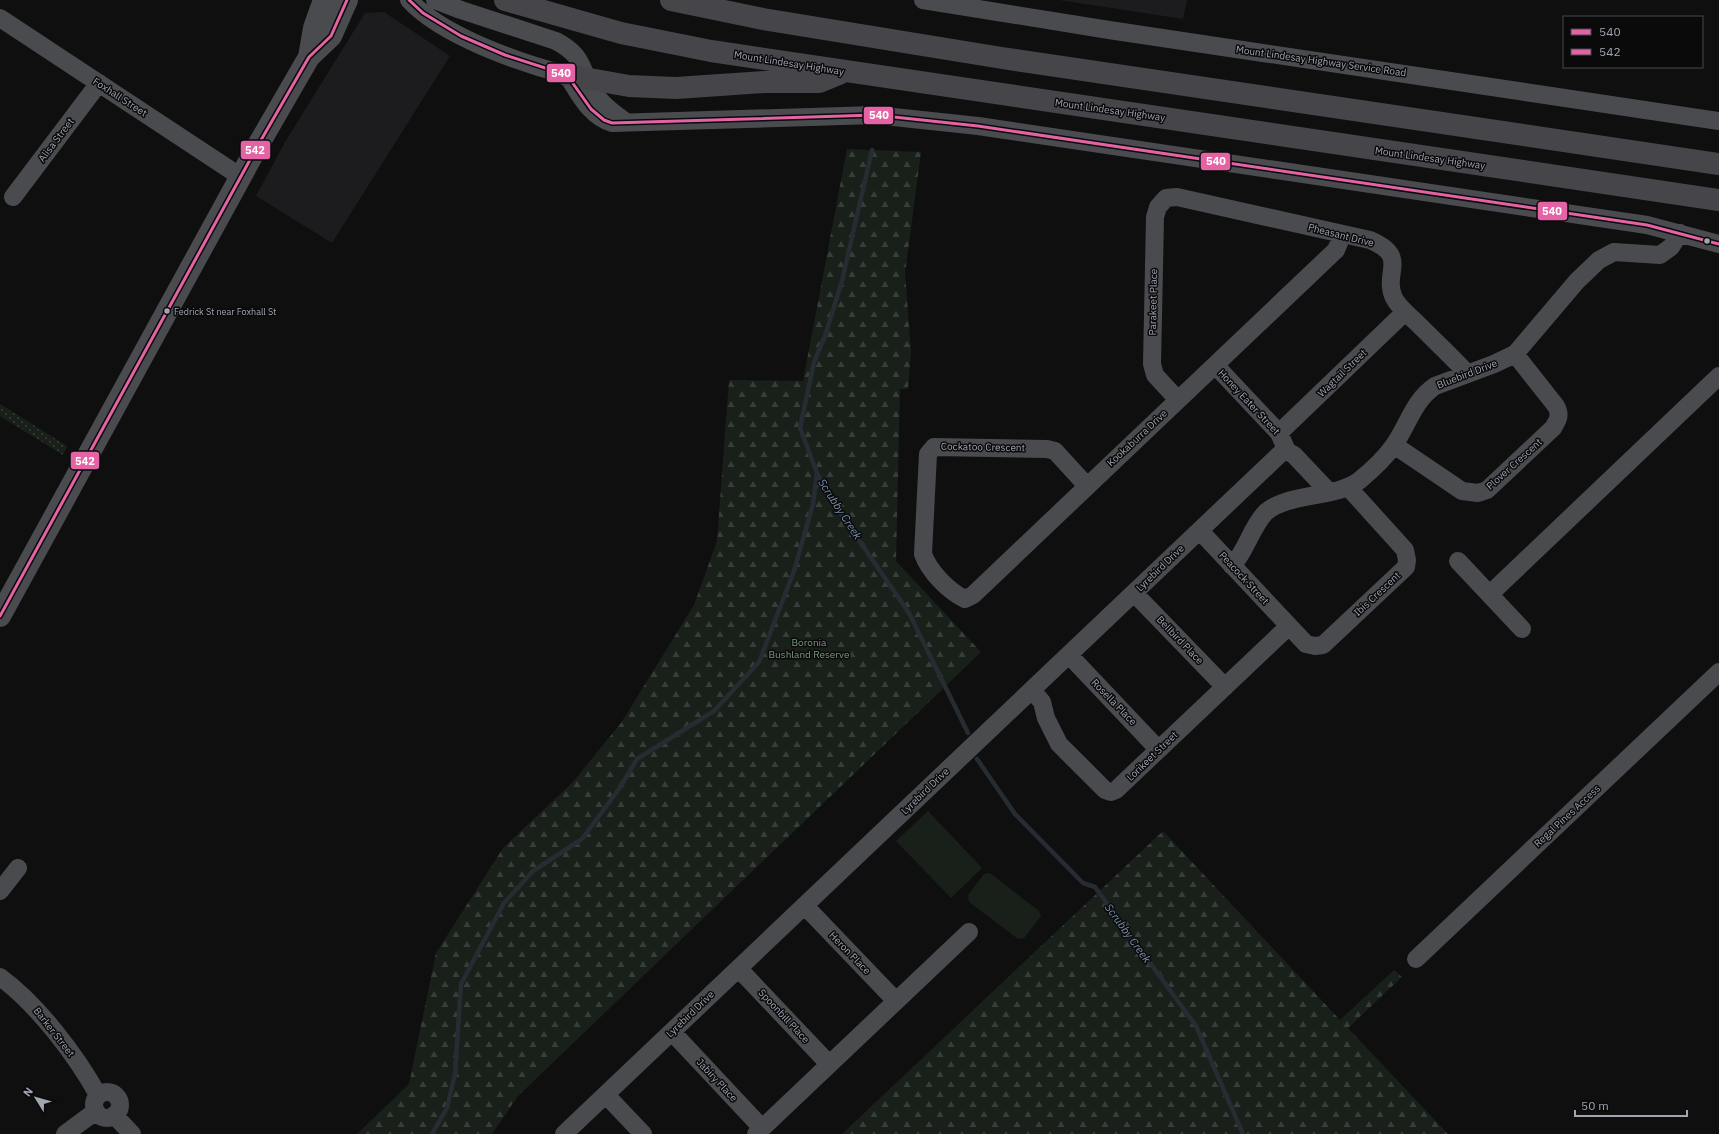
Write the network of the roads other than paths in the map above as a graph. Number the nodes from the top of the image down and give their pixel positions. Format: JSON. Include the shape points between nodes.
{"nodes":[{"id":1,"x":324,"y":0,"type":"edge"},
{"id":2,"x":347,"y":0,"type":"edge"},
{"id":3,"x":409,"y":0,"type":"edge"},
{"id":4,"x":435,"y":0,"type":"edge"},
{"id":5,"x":505,"y":0,"type":"edge"},
{"id":6,"x":671,"y":0,"type":"edge"},
{"id":7,"x":923,"y":0,"type":"edge"},
{"id":8,"x":975,"y":4,"type":"edge"},
{"id":9,"x":0,"y":18,"type":"edge"},
{"id":10,"x":309,"y":57,"type":"junction"},
{"id":11,"x":845,"y":71,"type":"junction"},
{"id":12,"x":577,"y":77,"type":"junction"},
{"id":13,"x":99,"y":83,"type":"junction"},
{"id":14,"x":1719,"y":121,"type":"edge"},
{"id":15,"x":1719,"y":164,"type":"edge"},
{"id":16,"x":241,"y":177,"type":"junction"},
{"id":17,"x":13,"y":198,"type":"dead end"},
{"id":18,"x":1166,"y":198,"type":"joint"},
{"id":19,"x":1719,"y":200,"type":"edge"},
{"id":20,"x":1680,"y":233,"type":"junction"},
{"id":21,"x":1340,"y":234,"type":"junction"},
{"id":22,"x":1719,"y":244,"type":"edge"},
{"id":23,"x":1405,"y":312,"type":"junction"},
{"id":24,"x":1515,"y":354,"type":"junction"},
{"id":25,"x":1214,"y":365,"type":"junction"},
{"id":26,"x":1467,"y":373,"type":"junction"},
{"id":27,"x":1719,"y":376,"type":"edge"},
{"id":28,"x":1178,"y":400,"type":"junction"},
{"id":29,"x":1279,"y":433,"type":"junction"},
{"id":30,"x":1394,"y":445,"type":"junction"},
{"id":31,"x":1287,"y":451,"type":"junction"},
{"id":32,"x":1087,"y":486,"type":"junction"},
{"id":33,"x":1348,"y":488,"type":"junction"},
{"id":34,"x":1329,"y":492,"type":"junction"},
{"id":35,"x":1200,"y":531,"type":"junction"},
{"id":36,"x":1458,"y":561,"type":"dead end"},
{"id":37,"x":926,"y":563,"type":"joint"},
{"id":38,"x":1232,"y":566,"type":"junction"},
{"id":39,"x":1134,"y":593,"type":"junction"},
{"id":40,"x":1490,"y":594,"type":"junction"},
{"id":41,"x":0,"y":616,"type":"edge"},
{"id":42,"x":1289,"y":626,"type":"junction"},
{"id":43,"x":1522,"y":628,"type":"dead end"},
{"id":44,"x":1069,"y":655,"type":"junction"},
{"id":45,"x":1719,"y":672,"type":"edge"},
{"id":46,"x":1225,"y":687,"type":"junction"},
{"id":47,"x":1032,"y":690,"type":"junction"},
{"id":48,"x":1158,"y":749,"type":"junction"},
{"id":49,"x":18,"y":868,"type":"dead end"},
{"id":50,"x":0,"y":890,"type":"edge"},
{"id":51,"x":805,"y":906,"type":"junction"},
{"id":52,"x":969,"y":932,"type":"dead end"},
{"id":53,"x":1416,"y":959,"type":"dead end"},
{"id":54,"x":739,"y":969,"type":"junction"},
{"id":55,"x":0,"y":977,"type":"edge"},
{"id":56,"x":896,"y":1001,"type":"junction"},
{"id":57,"x":672,"y":1032,"type":"junction"},
{"id":58,"x":829,"y":1064,"type":"junction"},
{"id":59,"x":606,"y":1095,"type":"junction"},
{"id":60,"x":97,"y":1103,"type":"junction"},
{"id":61,"x":759,"y":1131,"type":"edge"},
{"id":62,"x":65,"y":1134,"type":"edge"},
{"id":63,"x":132,"y":1134,"type":"edge"},
{"id":64,"x":564,"y":1134,"type":"edge"},
{"id":65,"x":643,"y":1134,"type":"edge"}],
"edges":[{"from":1,"to":10,"type":"street","via":[[314,28]]},
{"from":2,"to":10,"type":"street","via":[[331,36]]},
{"from":3,"to":12,"type":"street","via":[[428,16],[484,47],[522,62]]},
{"from":4,"to":12,"type":"street","via":[[556,41],[576,54]]},
{"from":5,"to":11,"type":"highway","name":"Mount Lindesay Highway","via":[[621,33],[711,51]]},
{"from":6,"to":15,"type":"highway","via":[[763,19],[970,53]]},
{"from":7,"to":8,"type":"street","name":"Mount Lindesay Highway Service Road"},
{"from":8,"to":14,"type":"street","name":"Mount Lindesay Highway Service Road"},
{"from":9,"to":13,"type":"street","name":"Foxhall Street"},
{"from":10,"to":16,"type":"street"},
{"from":11,"to":12,"type":"highway","via":[[819,82],[765,82],[698,88],[644,87]]},
{"from":11,"to":19,"type":"highway","name":"Mount Lindesay Highway"},
{"from":12,"to":20,"type":"street","via":[[626,122],[850,115],[911,117],[1647,225]]},
{"from":13,"to":16,"type":"street","name":"Foxhall Street"},
{"from":13,"to":17,"type":"street","name":"Alisa Street"},
{"from":16,"to":41,"type":"street"},
{"from":18,"to":21,"type":"street","name":"Pheasant Drive","via":[[1177,197]]},
{"from":18,"to":28,"type":"street","name":"Parakeet Place","via":[[1158,207],[1155,217],[1152,364],[1155,375]]},
{"from":20,"to":22,"type":"street"},
{"from":20,"to":24,"type":"street","name":"Bluebird Drive","via":[[1671,247],[1660,255],[1614,252],[1599,260],[1577,281]]},
{"from":21,"to":23,"type":"street","name":"Pheasant Drive","via":[[1370,240],[1383,246],[1391,255],[1394,298]]},
{"from":21,"to":25,"type":"street","name":"Kookaburra Drive","via":[[1336,250]]},
{"from":23,"to":26,"type":"street","name":"Pheasant Drive"},
{"from":23,"to":29,"type":"street","name":"Wagtail Street"},
{"from":24,"to":26,"type":"street","name":"Bluebird Drive"},
{"from":24,"to":30,"type":"street","name":"Plover Crescent","via":[[1556,406],[1559,412],[1558,420],[1554,428],[1487,490],[1478,493],[1462,491]]},
{"from":25,"to":28,"type":"street","name":"Kookaburra Drive"},
{"from":25,"to":29,"type":"street","name":"Honey Eater Street"},
{"from":26,"to":30,"type":"street","name":"Bluebird Drive","via":[[1427,391],[1419,400]]},
{"from":27,"to":40,"type":"street"},
{"from":28,"to":32,"type":"street","name":"Kookaburra Drive"},
{"from":29,"to":31,"type":"street","name":"Honey Eater Street"},
{"from":30,"to":33,"type":"street","name":"Bluebird Drive","via":[[1381,461]]},
{"from":31,"to":34,"type":"street","name":"Honey Eater Street","via":[[1294,455]]},
{"from":31,"to":35,"type":"street","name":"Lyrebird Drive","via":[[1280,454]]},
{"from":32,"to":37,"type":"street","name":"Kookaburra Drive","via":[[973,595],[965,599],[955,594]]},
{"from":32,"to":37,"type":"street","name":"Cockatoo Crescent","via":[[1055,451],[934,447],[928,454],[923,554]]},
{"from":33,"to":34,"type":"street","name":"Bluebird Drive"},
{"from":33,"to":42,"type":"street","name":"Ibis Crescent","via":[[1405,550],[1406,567],[1324,645],[1306,644]]},
{"from":34,"to":38,"type":"street","name":"Bluebird Drive","via":[[1279,505],[1267,512],[1258,523],[1240,558]]},
{"from":35,"to":38,"type":"street","name":"Peacock Street"},
{"from":35,"to":39,"type":"street","name":"Lyrebird Drive"},
{"from":36,"to":40,"type":"street"},
{"from":38,"to":42,"type":"street","name":"Peacock Street"},
{"from":39,"to":44,"type":"street","name":"Lyrebird Drive"},
{"from":39,"to":46,"type":"street","name":"Bellbird Place"},
{"from":40,"to":43,"type":"street"},
{"from":42,"to":46,"type":"street","name":"Lorikeet Street"},
{"from":44,"to":47,"type":"street","name":"Lyrebird Drive"},
{"from":44,"to":48,"type":"street","name":"Rosella Place"},
{"from":45,"to":53,"type":"street","name":"Regal Pines Access"},
{"from":46,"to":48,"type":"street","name":"Lorikeet Street"},
{"from":47,"to":48,"type":"street","name":"Lorikeet Street","via":[[1042,702],[1046,718],[1059,744],[1105,790],[1116,790]]},
{"from":47,"to":51,"type":"street","name":"Lyrebird Drive"},
{"from":49,"to":50,"type":"street"},
{"from":51,"to":54,"type":"street","name":"Lyrebird Drive"},
{"from":51,"to":56,"type":"street","name":"Heron Place"},
{"from":52,"to":56,"type":"street"},
{"from":54,"to":57,"type":"street","name":"Lyrebird Drive"},
{"from":54,"to":58,"type":"street","name":"Spoonbill Place"},
{"from":55,"to":60,"type":"street","name":"Barker Street","via":[[34,1007],[87,1076]]},
{"from":56,"to":58,"type":"street"},
{"from":57,"to":59,"type":"street","name":"Lyrebird Drive"},
{"from":57,"to":61,"type":"street","name":"Jabiry Place"},
{"from":58,"to":61,"type":"street"},
{"from":59,"to":64,"type":"street","name":"Lyrebird Drive"},
{"from":59,"to":65,"type":"street"},
{"from":60,"to":62,"type":"street"},
{"from":60,"to":63,"type":"street","via":[[108,1092],[116,1096],[119,1106],[114,1115]]}]}
